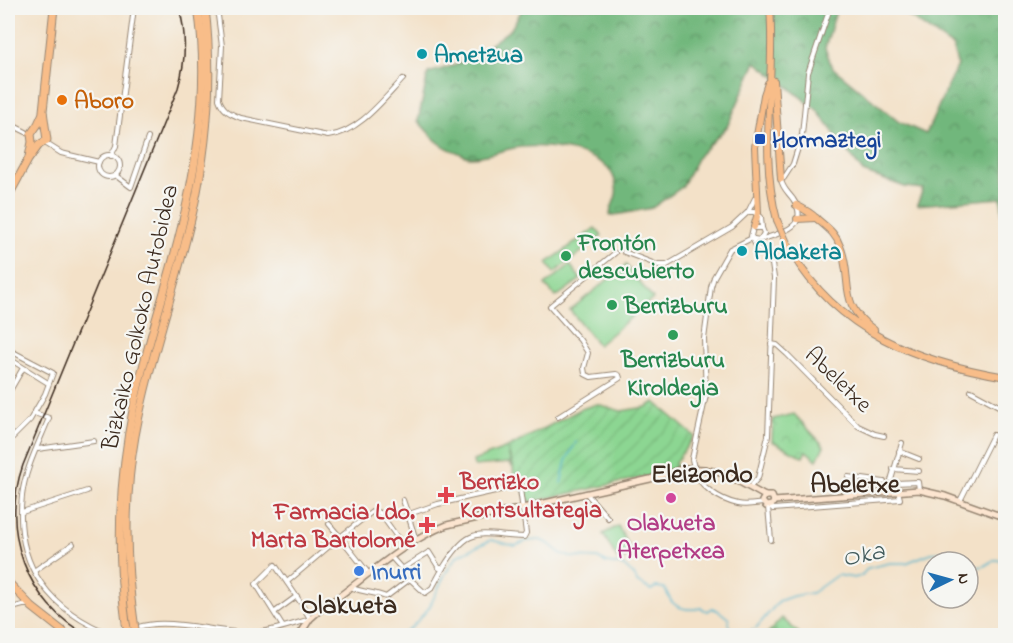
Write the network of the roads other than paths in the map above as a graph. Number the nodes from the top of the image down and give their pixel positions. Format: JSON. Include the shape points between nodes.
{"nodes":[{"id":1,"x":54,"y":8,"type":"edge"},
{"id":2,"x":134,"y":8,"type":"edge"},
{"id":3,"x":198,"y":8,"type":"edge"},
{"id":4,"x":205,"y":8,"type":"edge"},
{"id":5,"x":217,"y":8,"type":"edge"},
{"id":6,"x":770,"y":8,"type":"edge"},
{"id":7,"x":830,"y":8,"type":"edge"},
{"id":8,"x":772,"y":58,"type":"junction"},
{"id":9,"x":771,"y":74,"type":"junction"},
{"id":10,"x":403,"y":79,"type":"dead end"},
{"id":11,"x":43,"y":111,"type":"junction"},
{"id":12,"x":8,"y":123,"type":"edge"},
{"id":13,"x":34,"y":129,"type":"junction"},
{"id":14,"x":45,"y":130,"type":"junction"},
{"id":15,"x":26,"y":132,"type":"dead end"},
{"id":16,"x":148,"y":138,"type":"dead end"},
{"id":17,"x":39,"y":143,"type":"junction"},
{"id":18,"x":111,"y":156,"type":"junction"},
{"id":19,"x":99,"y":162,"type":"junction"},
{"id":20,"x":115,"y":175,"type":"junction"},
{"id":21,"x":781,"y":179,"type":"junction"},
{"id":22,"x":8,"y":197,"type":"edge"},
{"id":23,"x":756,"y":197,"type":"junction"},
{"id":24,"x":796,"y":205,"type":"junction"},
{"id":25,"x":748,"y":212,"type":"junction"},
{"id":26,"x":758,"y":213,"type":"junction"},
{"id":27,"x":745,"y":217,"type":"junction"},
{"id":28,"x":816,"y":218,"type":"junction"},
{"id":29,"x":797,"y":219,"type":"junction"},
{"id":30,"x":758,"y":228,"type":"junction"},
{"id":31,"x":776,"y":235,"type":"junction"},
{"id":32,"x":761,"y":239,"type":"junction"},
{"id":33,"x":753,"y":240,"type":"junction"},
{"id":34,"x":624,"y":252,"type":"dead end"},
{"id":35,"x":615,"y":253,"type":"dead end"},
{"id":36,"x":891,"y":343,"type":"junction"},
{"id":37,"x":771,"y":344,"type":"junction"},
{"id":38,"x":9,"y":349,"type":"edge"},
{"id":39,"x":8,"y":358,"type":"edge"},
{"id":40,"x":23,"y":368,"type":"junction"},
{"id":41,"x":1005,"y":378,"type":"edge"},
{"id":42,"x":48,"y":383,"type":"junction"},
{"id":43,"x":971,"y":391,"type":"dead end"},
{"id":44,"x":8,"y":394,"type":"edge"},
{"id":45,"x":1005,"y":410,"type":"edge"},
{"id":46,"x":34,"y":412,"type":"junction"},
{"id":47,"x":558,"y":417,"type":"dead end"},
{"id":48,"x":8,"y":433,"type":"edge"},
{"id":49,"x":993,"y":435,"type":"dead end"},
{"id":50,"x":884,"y":436,"type":"dead end"},
{"id":51,"x":9,"y":441,"type":"edge"},
{"id":52,"x":93,"y":441,"type":"dead end"},
{"id":53,"x":902,"y":443,"type":"dead end"},
{"id":54,"x":37,"y":450,"type":"junction"},
{"id":55,"x":899,"y":451,"type":"junction"},
{"id":56,"x":692,"y":459,"type":"junction"},
{"id":57,"x":919,"y":459,"type":"dead end"},
{"id":58,"x":694,"y":468,"type":"junction"},
{"id":59,"x":893,"y":469,"type":"junction"},
{"id":60,"x":679,"y":470,"type":"junction"},
{"id":61,"x":919,"y":471,"type":"dead end"},
{"id":62,"x":848,"y":477,"type":"dead end"},
{"id":63,"x":758,"y":478,"type":"junction"},
{"id":64,"x":884,"y":482,"type":"dead end"},
{"id":65,"x":750,"y":487,"type":"junction"},
{"id":66,"x":757,"y":490,"type":"junction"},
{"id":67,"x":909,"y":490,"type":"junction"},
{"id":68,"x":919,"y":490,"type":"junction"},
{"id":69,"x":87,"y":491,"type":"dead end"},
{"id":70,"x":898,"y":491,"type":"junction"},
{"id":71,"x":586,"y":493,"type":"junction"},
{"id":72,"x":765,"y":496,"type":"junction"},
{"id":73,"x":900,"y":499,"type":"junction"},
{"id":74,"x":403,"y":500,"type":"dead end"},
{"id":75,"x":774,"y":501,"type":"junction"},
{"id":76,"x":960,"y":501,"type":"junction"},
{"id":77,"x":767,"y":505,"type":"junction"},
{"id":78,"x":523,"y":507,"type":"junction"},
{"id":79,"x":22,"y":512,"type":"junction"},
{"id":80,"x":408,"y":515,"type":"junction"},
{"id":81,"x":608,"y":518,"type":"dead end"},
{"id":82,"x":1005,"y":518,"type":"edge"},
{"id":83,"x":329,"y":524,"type":"dead end"},
{"id":84,"x":340,"y":537,"type":"junction"},
{"id":85,"x":771,"y":540,"type":"dead end"},
{"id":86,"x":416,"y":541,"type":"junction"},
{"id":87,"x":73,"y":544,"type":"dead end"},
{"id":88,"x":405,"y":548,"type":"junction"},
{"id":89,"x":392,"y":558,"type":"junction"},
{"id":90,"x":442,"y":568,"type":"junction"},
{"id":91,"x":34,"y":571,"type":"junction"},
{"id":92,"x":369,"y":574,"type":"junction"},
{"id":93,"x":8,"y":582,"type":"edge"},
{"id":94,"x":287,"y":582,"type":"junction"},
{"id":95,"x":353,"y":588,"type":"junction"},
{"id":96,"x":297,"y":596,"type":"junction"},
{"id":97,"x":8,"y":603,"type":"edge"},
{"id":98,"x":32,"y":607,"type":"junction"},
{"id":99,"x":275,"y":612,"type":"junction"},
{"id":100,"x":310,"y":619,"type":"junction"},
{"id":101,"x":130,"y":622,"type":"junction"},
{"id":102,"x":283,"y":627,"type":"junction"},
{"id":103,"x":127,"y":634,"type":"edge"},
{"id":104,"x":69,"y":636,"type":"edge"},
{"id":105,"x":115,"y":636,"type":"edge"},
{"id":106,"x":120,"y":636,"type":"edge"},
{"id":107,"x":136,"y":636,"type":"edge"},
{"id":108,"x":299,"y":636,"type":"edge"}],
"edges":[{"from":1,"to":11,"type":"highway"},
{"from":2,"to":18,"type":"street","via":[[116,146]]},
{"from":3,"to":101,"type":"highway","name":"Bizkaiko Golkoko Autobidea","via":[[203,90],[193,171],[123,466],[120,559]]},
{"from":4,"to":101,"type":"highway","name":"Bizkaiko Golkoko Autobidea","via":[[209,89],[201,172],[142,404],[131,466],[127,510]]},
{"from":5,"to":10,"type":"street","via":[[222,46],[219,99],[221,106],[241,118],[339,135],[370,114]]},
{"from":6,"to":8,"type":"main road"},
{"from":7,"to":21,"type":"street","via":[[808,73],[802,135],[793,164]]},
{"from":8,"to":9,"type":"main road"},
{"from":8,"to":21,"type":"main road"},
{"from":9,"to":23,"type":"main road","via":[[755,147]]},
{"from":9,"to":36,"type":"main road","bridge":true,"via":[[769,189],[791,252],[834,306]]},
{"from":11,"to":13,"type":"highway"},
{"from":11,"to":14,"type":"highway"},
{"from":12,"to":15,"type":"street"},
{"from":13,"to":14,"type":"highway"},
{"from":13,"to":17,"type":"highway","via":[[31,134]]},
{"from":14,"to":17,"type":"highway","via":[[48,136]]},
{"from":16,"to":20,"type":"street","via":[[131,187]]},
{"from":17,"to":19,"type":"street"},
{"from":17,"to":22,"type":"highway"},
{"from":18,"to":19,"type":"street"},
{"from":18,"to":20,"type":"street","via":[[120,166]]},
{"from":19,"to":20,"type":"street","via":[[102,175]]},
{"from":21,"to":24,"type":"street"},
{"from":23,"to":25,"type":"street"},
{"from":23,"to":26,"type":"main road"},
{"from":24,"to":28,"type":"main road"},
{"from":24,"to":29,"type":"street"},
{"from":25,"to":26,"type":"street"},
{"from":25,"to":27,"type":"street"},
{"from":26,"to":30,"type":"main road"},
{"from":27,"to":30,"type":"street"},
{"from":27,"to":34,"type":"street","via":[[666,264],[658,265]]},
{"from":28,"to":29,"type":"main road"},
{"from":28,"to":36,"type":"main road","via":[[828,227],[839,244],[854,311]]},
{"from":29,"to":31,"type":"street","via":[[789,231]]},
{"from":30,"to":31,"type":"street"},
{"from":30,"to":32,"type":"street","via":[[764,234]]},
{"from":30,"to":33,"type":"street","via":[[751,232]]},
{"from":31,"to":32,"type":"street"},
{"from":32,"to":33,"type":"street"},
{"from":33,"to":37,"type":"street","name":"Abeletxe","via":[[774,270]]},
{"from":33,"to":56,"type":"street","via":[[730,249],[711,287],[704,339],[706,395]]},
{"from":35,"to":47,"type":"street","via":[[550,306],[588,353],[585,374],[616,374],[620,378]]},
{"from":36,"to":41,"type":"main road","via":[[952,366]]},
{"from":37,"to":50,"type":"street","name":"Abeletxe","via":[[777,345],[858,426]]},
{"from":37,"to":63,"type":"street","name":"Abeletxe","via":[[768,436]]},
{"from":38,"to":39,"type":"street"},
{"from":38,"to":42,"type":"street","via":[[53,373]]},
{"from":39,"to":40,"type":"street"},
{"from":40,"to":42,"type":"street"},
{"from":40,"to":44,"type":"street"},
{"from":42,"to":46,"type":"street"},
{"from":43,"to":45,"type":"street"},
{"from":46,"to":51,"type":"street"},
{"from":46,"to":54,"type":"street","via":[[49,418]]},
{"from":48,"to":51,"type":"street"},
{"from":49,"to":76,"type":"street"},
{"from":52,"to":54,"type":"street"},
{"from":53,"to":55,"type":"street"},
{"from":54,"to":79,"type":"street","via":[[25,483]]},
{"from":55,"to":57,"type":"street"},
{"from":55,"to":59,"type":"street"},
{"from":56,"to":58,"type":"street"},
{"from":56,"to":60,"type":"street"},
{"from":58,"to":60,"type":"street"},
{"from":58,"to":65,"type":"street","via":[[725,474]]},
{"from":58,"to":77,"type":"street","via":[[696,479],[705,488],[731,502]]},
{"from":59,"to":61,"type":"street"},
{"from":59,"to":68,"type":"street","via":[[893,482],[918,482]]},
{"from":60,"to":71,"type":"street"},
{"from":62,"to":64,"type":"street"},
{"from":63,"to":65,"type":"street","name":"Abeletxe"},
{"from":63,"to":66,"type":"street"},
{"from":65,"to":66,"type":"street"},
{"from":66,"to":72,"type":"street"},
{"from":67,"to":68,"type":"street"},
{"from":67,"to":70,"type":"street"},
{"from":67,"to":73,"type":"street"},
{"from":68,"to":76,"type":"street"},
{"from":69,"to":79,"type":"street"},
{"from":70,"to":73,"type":"street"},
{"from":70,"to":75,"type":"street"},
{"from":71,"to":78,"type":"street"},
{"from":71,"to":81,"type":"street"},
{"from":72,"to":75,"type":"street","via":[[770,495]]},
{"from":72,"to":77,"type":"street"},
{"from":73,"to":77,"type":"street","via":[[773,509]]},
{"from":74,"to":80,"type":"street"},
{"from":75,"to":77,"type":"street"},
{"from":76,"to":82,"type":"street"},
{"from":77,"to":85,"type":"street"},
{"from":78,"to":80,"type":"street","via":[[518,487],[438,504]]},
{"from":78,"to":86,"type":"street","via":[[447,525]]},
{"from":78,"to":90,"type":"street","via":[[524,537],[467,537]]},
{"from":79,"to":91,"type":"street","via":[[24,540]]},
{"from":80,"to":86,"type":"street"},
{"from":83,"to":84,"type":"street"},
{"from":84,"to":88,"type":"street","via":[[373,511],[380,513]]},
{"from":84,"to":92,"type":"street"},
{"from":84,"to":94,"type":"street"},
{"from":86,"to":88,"type":"street"},
{"from":87,"to":91,"type":"street"},
{"from":88,"to":89,"type":"street"},
{"from":89,"to":90,"type":"street","via":[[402,569],[429,552]]},
{"from":89,"to":92,"type":"street"},
{"from":90,"to":95,"type":"street","via":[[430,592],[422,592],[410,579],[386,597]]},
{"from":91,"to":105,"type":"street","via":[[64,609]]},
{"from":92,"to":95,"type":"street"},
{"from":93,"to":98,"type":"highway"},
{"from":94,"to":96,"type":"street"},
{"from":94,"to":99,"type":"street","via":[[274,565],[256,584]]},
{"from":95,"to":100,"type":"street"},
{"from":96,"to":99,"type":"street"},
{"from":96,"to":100,"type":"street"},
{"from":97,"to":98,"type":"street","via":[[12,608]]},
{"from":98,"to":104,"type":"highway"},
{"from":99,"to":102,"type":"street"},
{"from":100,"to":102,"type":"street"},
{"from":100,"to":108,"type":"street"},
{"from":101,"to":103,"type":"highway","name":"Bizkaiko Golkoko Autobidea","bridge":true},
{"from":101,"to":107,"type":"highway","name":"Bizkaiko Golkoko Autobidea","bridge":true},
{"from":102,"to":103,"type":"street","via":[[249,633],[150,624]]},
{"from":103,"to":106,"type":"street"}]}
